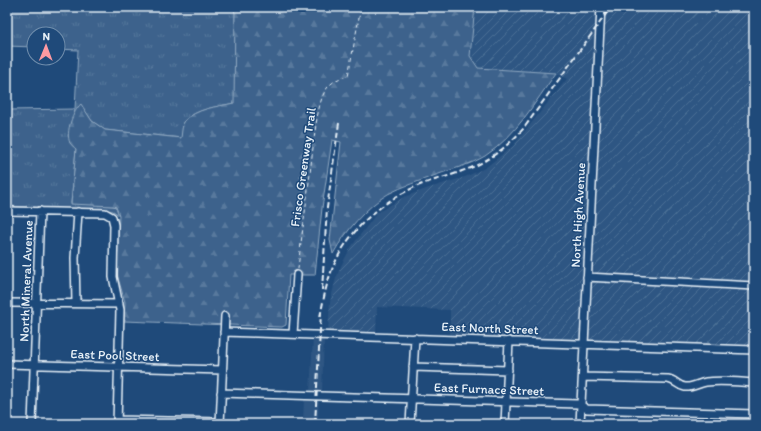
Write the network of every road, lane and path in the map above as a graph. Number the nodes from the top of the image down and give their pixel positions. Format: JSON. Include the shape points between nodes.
{"nodes":[{"id":1,"x":362,"y":7,"type":"edge"},
{"id":2,"x":601,"y":7,"type":"edge"},
{"id":3,"x":7,"y":211,"type":"edge"},
{"id":4,"x":40,"y":211,"type":"junction"},
{"id":5,"x":78,"y":212,"type":"junction"},
{"id":6,"x":297,"y":275,"type":"joint"},
{"id":7,"x":587,"y":277,"type":"junction"},
{"id":8,"x":754,"y":286,"type":"edge"},
{"id":9,"x":7,"y":303,"type":"edge"},
{"id":10,"x":37,"y":303,"type":"junction"},
{"id":11,"x":76,"y":304,"type":"junction"},
{"id":12,"x":119,"y":304,"type":"junction"},
{"id":13,"x":225,"y":316,"type":"dead end"},
{"id":14,"x":224,"y":332,"type":"junction"},
{"id":15,"x":293,"y":334,"type":"junction"},
{"id":16,"x":415,"y":338,"type":"junction"},
{"id":17,"x":509,"y":341,"type":"junction"},
{"id":18,"x":584,"y":345,"type":"junction"},
{"id":19,"x":754,"y":350,"type":"edge"},
{"id":20,"x":7,"y":364,"type":"edge"},
{"id":21,"x":35,"y":364,"type":"junction"},
{"id":22,"x":119,"y":367,"type":"junction"},
{"id":23,"x":413,"y":367,"type":"junction"},
{"id":24,"x":222,"y":370,"type":"junction"},
{"id":25,"x":508,"y":370,"type":"junction"},
{"id":26,"x":583,"y":376,"type":"junction"},
{"id":27,"x":754,"y":383,"type":"edge"},
{"id":28,"x":221,"y":392,"type":"junction"},
{"id":29,"x":412,"y":398,"type":"junction"},
{"id":30,"x":506,"y":401,"type":"junction"},
{"id":31,"x":581,"y":406,"type":"junction"},
{"id":32,"x":754,"y":414,"type":"edge"},
{"id":33,"x":117,"y":422,"type":"edge"},
{"id":34,"x":220,"y":423,"type":"edge"},
{"id":35,"x":32,"y":424,"type":"edge"},
{"id":36,"x":410,"y":424,"type":"edge"},
{"id":37,"x":505,"y":424,"type":"edge"},
{"id":38,"x":580,"y":424,"type":"edge"}],
"edges":[{"from":1,"to":6,"type":"path","name":"Frisco Greenway Trail","via":[[348,76],[331,84],[322,99]]},
{"from":2,"to":7,"type":"street","name":"North High Avenue"},
{"from":3,"to":4,"type":"street"},
{"from":4,"to":5,"type":"street"},
{"from":4,"to":10,"type":"street","name":"North Mineral Avenue"},
{"from":5,"to":11,"type":"street"},
{"from":5,"to":12,"type":"street","via":[[112,217],[112,278]]},
{"from":6,"to":15,"type":"street"},
{"from":7,"to":8,"type":"street"},
{"from":7,"to":18,"type":"street","name":"North High Avenue"},
{"from":9,"to":10,"type":"street"},
{"from":10,"to":11,"type":"street"},
{"from":10,"to":21,"type":"street","name":"North Mineral Avenue"},
{"from":11,"to":12,"type":"street"},
{"from":12,"to":22,"type":"street"},
{"from":13,"to":14,"type":"street"},
{"from":14,"to":15,"type":"street","name":"East North Street"},
{"from":14,"to":24,"type":"street"},
{"from":15,"to":16,"type":"street","name":"East North Street"},
{"from":16,"to":17,"type":"street","name":"East North Street"},
{"from":16,"to":23,"type":"street"},
{"from":17,"to":18,"type":"street","name":"East North Street"},
{"from":17,"to":25,"type":"street"},
{"from":18,"to":19,"type":"street","name":"East North Street"},
{"from":18,"to":26,"type":"street","name":"North High Avenue"},
{"from":20,"to":21,"type":"street","name":"East Pool Street"},
{"from":21,"to":22,"type":"street","name":"East Pool Street"},
{"from":21,"to":35,"type":"street","name":"North Mineral Avenue"},
{"from":22,"to":24,"type":"street","name":"East Pool Street"},
{"from":22,"to":33,"type":"street"},
{"from":23,"to":25,"type":"street"},
{"from":23,"to":29,"type":"street"},
{"from":24,"to":28,"type":"street"},
{"from":25,"to":30,"type":"street"},
{"from":26,"to":27,"type":"street","via":[[668,378],[686,387],[705,382]]},
{"from":26,"to":31,"type":"street","name":"North High Avenue"},
{"from":28,"to":29,"type":"street","name":"East Furnace Street"},
{"from":28,"to":34,"type":"street"},
{"from":29,"to":30,"type":"street","name":"East Furnace Street"},
{"from":29,"to":36,"type":"street"},
{"from":30,"to":31,"type":"street","name":"East Furnace Street"},
{"from":30,"to":37,"type":"street"},
{"from":31,"to":32,"type":"street","name":"East Furnace Street"},
{"from":31,"to":38,"type":"street","name":"North High Avenue"},
{"from":33,"to":34,"type":"street"}]}
